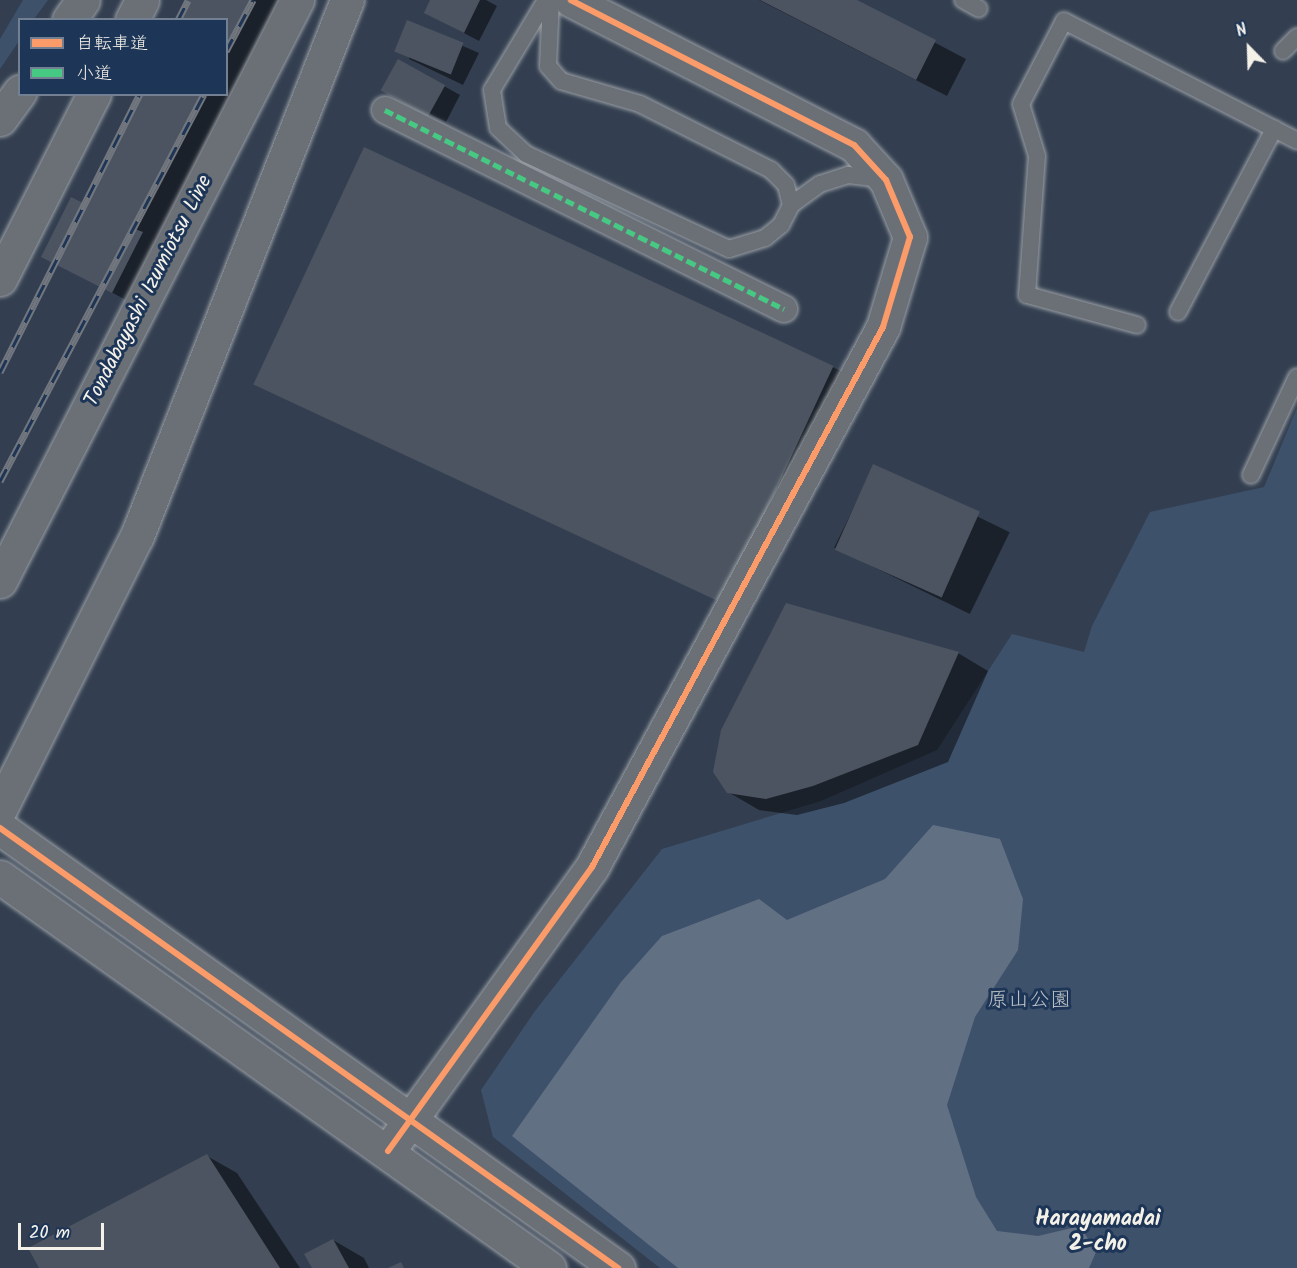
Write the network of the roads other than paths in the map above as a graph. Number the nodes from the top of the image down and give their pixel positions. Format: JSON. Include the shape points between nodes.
{"nodes":[{"id":1,"x":83,"y":0,"type":"edge"},
{"id":2,"x":142,"y":0,"type":"edge"},
{"id":3,"x":297,"y":0,"type":"edge"},
{"id":4,"x":347,"y":0,"type":"edge"},
{"id":5,"x":546,"y":0,"type":"edge"},
{"id":6,"x":551,"y":0,"type":"edge"},
{"id":7,"x":571,"y":0,"type":"edge"},
{"id":8,"x":963,"y":0,"type":"edge"},
{"id":9,"x":979,"y":9,"type":"dead end"},
{"id":10,"x":70,"y":18,"type":"edge"},
{"id":11,"x":133,"y":18,"type":"edge"},
{"id":12,"x":1297,"y":38,"type":"edge"},
{"id":13,"x":1283,"y":51,"type":"dead end"},
{"id":14,"x":18,"y":94,"type":"edge"},
{"id":15,"x":93,"y":96,"type":"edge"},
{"id":16,"x":385,"y":110,"type":"dead end"},
{"id":17,"x":0,"y":118,"type":"edge"},
{"id":18,"x":1274,"y":129,"type":"junction"},
{"id":19,"x":1297,"y":141,"type":"edge"},
{"id":20,"x":886,"y":180,"type":"junction"},
{"id":21,"x":791,"y":205,"type":"junction"},
{"id":22,"x":0,"y":279,"type":"edge"},
{"id":23,"x":784,"y":309,"type":"dead end"},
{"id":24,"x":1178,"y":312,"type":"dead end"},
{"id":25,"x":1137,"y":325,"type":"dead end"},
{"id":26,"x":1297,"y":377,"type":"edge"},
{"id":27,"x":1251,"y":475,"type":"dead end"},
{"id":28,"x":0,"y":581,"type":"edge"},
{"id":29,"x":0,"y":809,"type":"edge"},
{"id":30,"x":0,"y":828,"type":"edge"},
{"id":31,"x":0,"y":877,"type":"edge"},
{"id":32,"x":408,"y":1117,"type":"junction"},
{"id":33,"x":388,"y":1151,"type":"junction"},
{"id":34,"x":549,"y":1268,"type":"edge"},
{"id":35,"x":618,"y":1268,"type":"edge"}],
"edges":[{"from":1,"to":10,"type":"street"},
{"from":2,"to":11,"type":"street"},
{"from":3,"to":28,"type":"street","name":"Tondabayashi Izumiotsu Line"},
{"from":4,"to":29,"type":"street","via":[[137,536]]},
{"from":5,"to":21,"type":"lane","via":[[492,90],[492,110],[509,142],[714,247],[748,247],[765,238],[781,225]]},
{"from":6,"to":21,"type":"lane","via":[[548,66],[561,81],[640,104],[771,170],[786,185]]},
{"from":7,"to":20,"type":"street","via":[[854,145]]},
{"from":8,"to":9,"type":"lane"},
{"from":12,"to":13,"type":"lane"},
{"from":14,"to":17,"type":"street"},
{"from":15,"to":22,"type":"street"},
{"from":16,"to":23,"type":"street"},
{"from":18,"to":19,"type":"lane"},
{"from":18,"to":24,"type":"lane"},
{"from":18,"to":25,"type":"lane","via":[[1064,21],[1021,104],[1037,156],[1027,295]]},
{"from":20,"to":21,"type":"lane","via":[[848,175],[820,184]]},
{"from":20,"to":32,"type":"street","via":[[910,237],[883,327],[592,867]]},
{"from":26,"to":27,"type":"lane"},
{"from":30,"to":32,"type":"street"},
{"from":31,"to":33,"type":"street"},
{"from":32,"to":33,"type":"street"},
{"from":32,"to":35,"type":"street"},
{"from":33,"to":34,"type":"street"}]}
